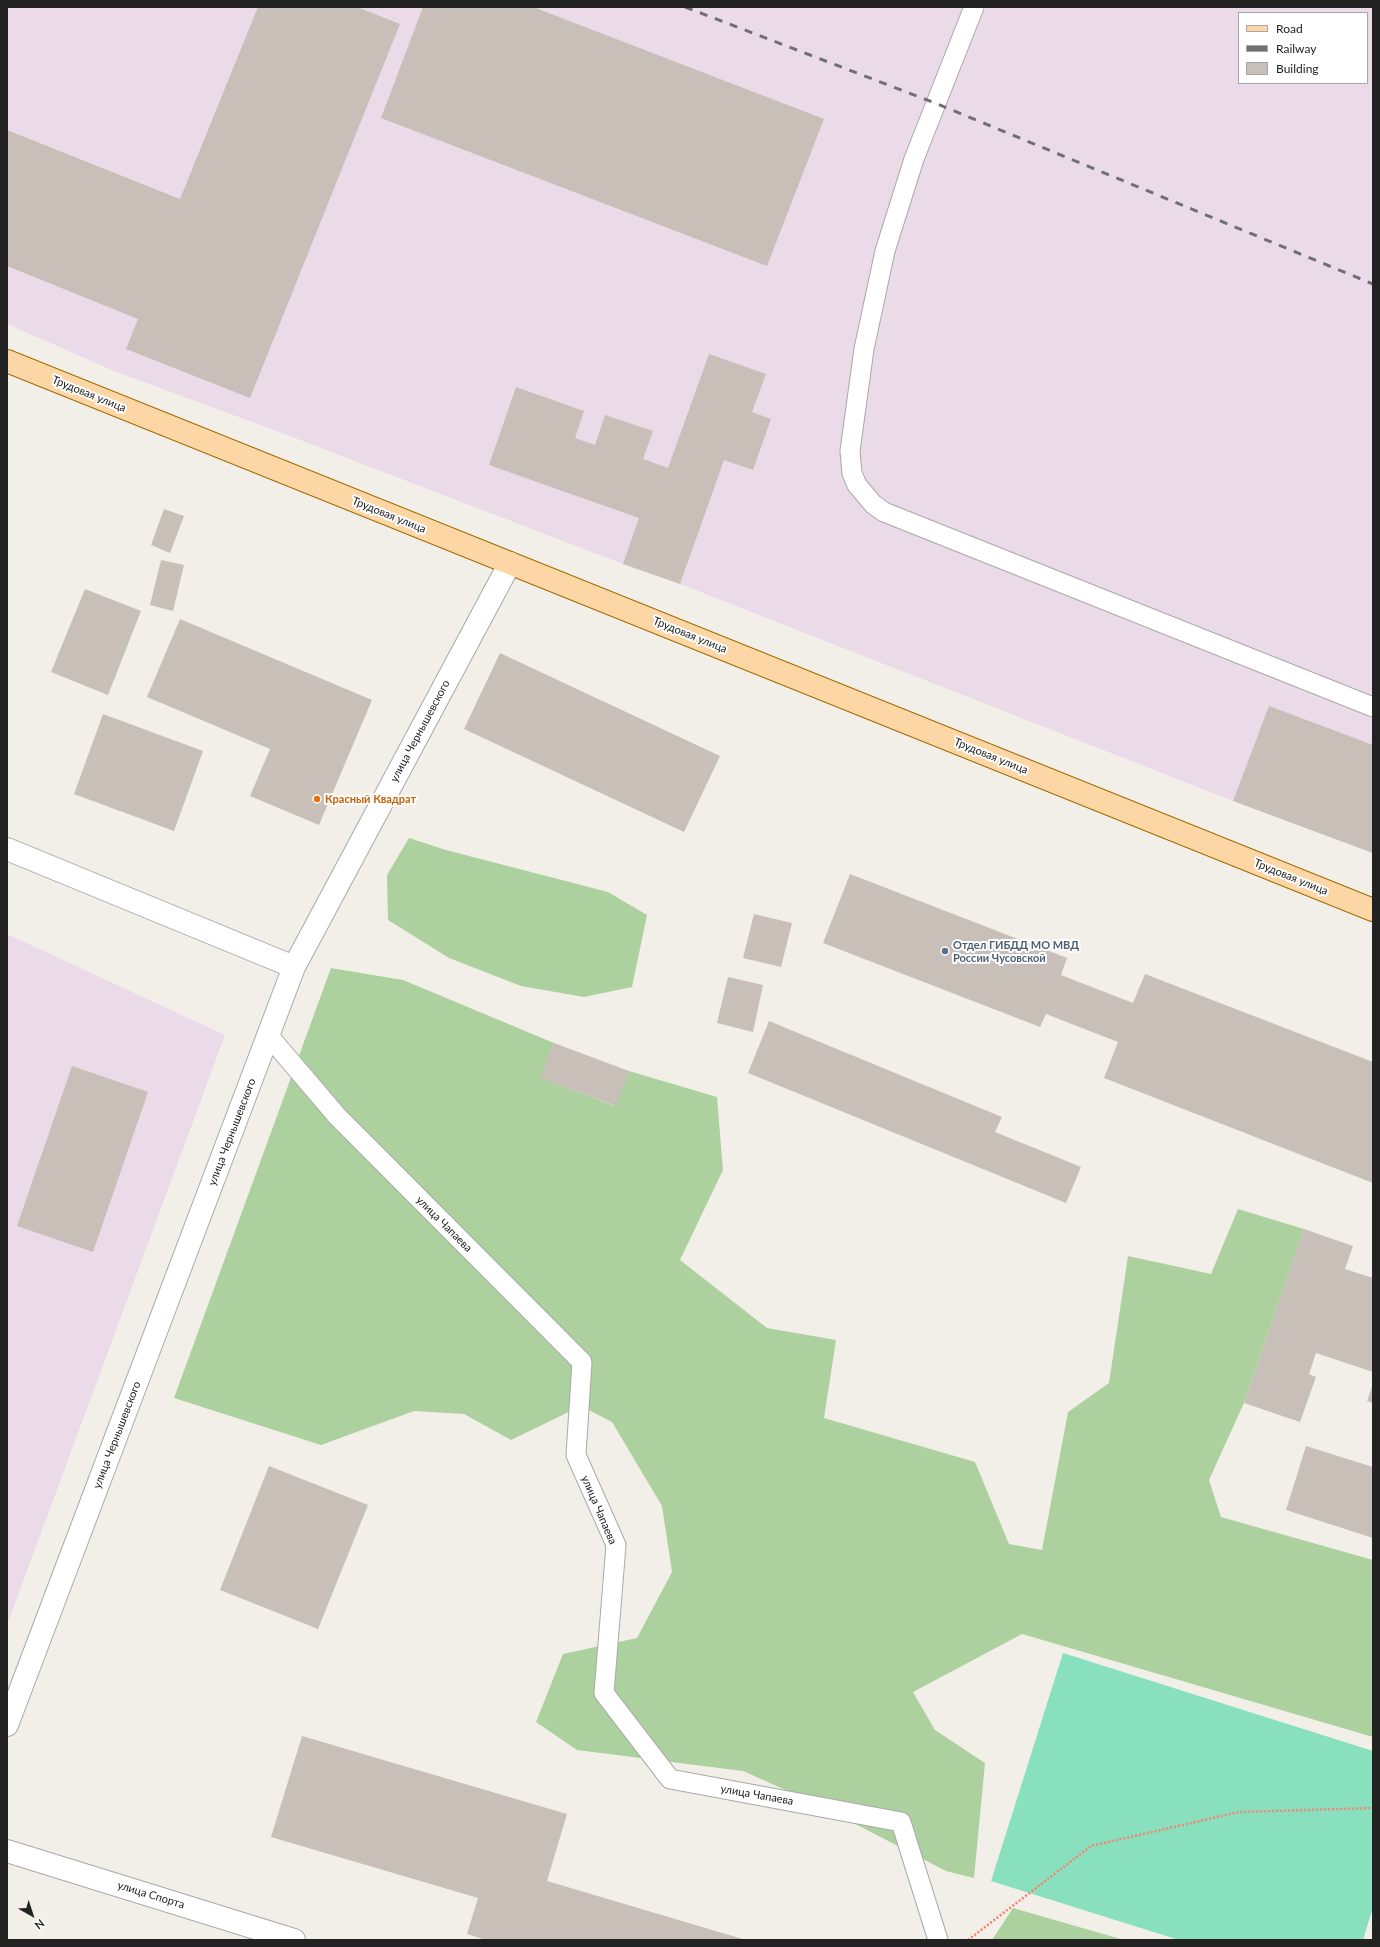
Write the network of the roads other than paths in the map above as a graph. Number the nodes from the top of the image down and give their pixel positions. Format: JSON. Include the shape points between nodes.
{"nodes":[{"id":1,"x":974,"y":7,"type":"edge"},
{"id":2,"x":7,"y":361,"type":"edge"},
{"id":3,"x":510,"y":563,"type":"junction"},
{"id":4,"x":1373,"y":707,"type":"edge"},
{"id":5,"x":7,"y":849,"type":"edge"},
{"id":6,"x":1373,"y":910,"type":"edge"},
{"id":7,"x":294,"y":967,"type":"junction"},
{"id":8,"x":268,"y":1035,"type":"junction"},
{"id":9,"x":7,"y":1725,"type":"edge"},
{"id":10,"x":7,"y":1851,"type":"edge"},
{"id":11,"x":294,"y":1940,"type":"edge"},
{"id":12,"x":938,"y":1940,"type":"edge"}],
"edges":[{"from":1,"to":4,"type":"lane","via":[[914,159],[885,251],[864,349],[850,451],[851,468],[857,485],[873,504],[884,512]]},
{"from":2,"to":3,"type":"main road","name":"Трудовая улица"},
{"from":3,"to":6,"type":"main road","name":"Трудовая улица"},
{"from":3,"to":7,"type":"street","name":"улица Чернышевского"},
{"from":5,"to":7,"type":"street"},
{"from":7,"to":8,"type":"street","name":"улица Чернышевского"},
{"from":8,"to":9,"type":"street","name":"улица Чернышевского"},
{"from":8,"to":12,"type":"lane","name":"улица Чапаева","via":[[337,1116],[582,1362],[576,1455],[616,1545],[604,1693],[670,1779],[901,1822]]},
{"from":10,"to":11,"type":"street","name":"улица Спорта"}]}
